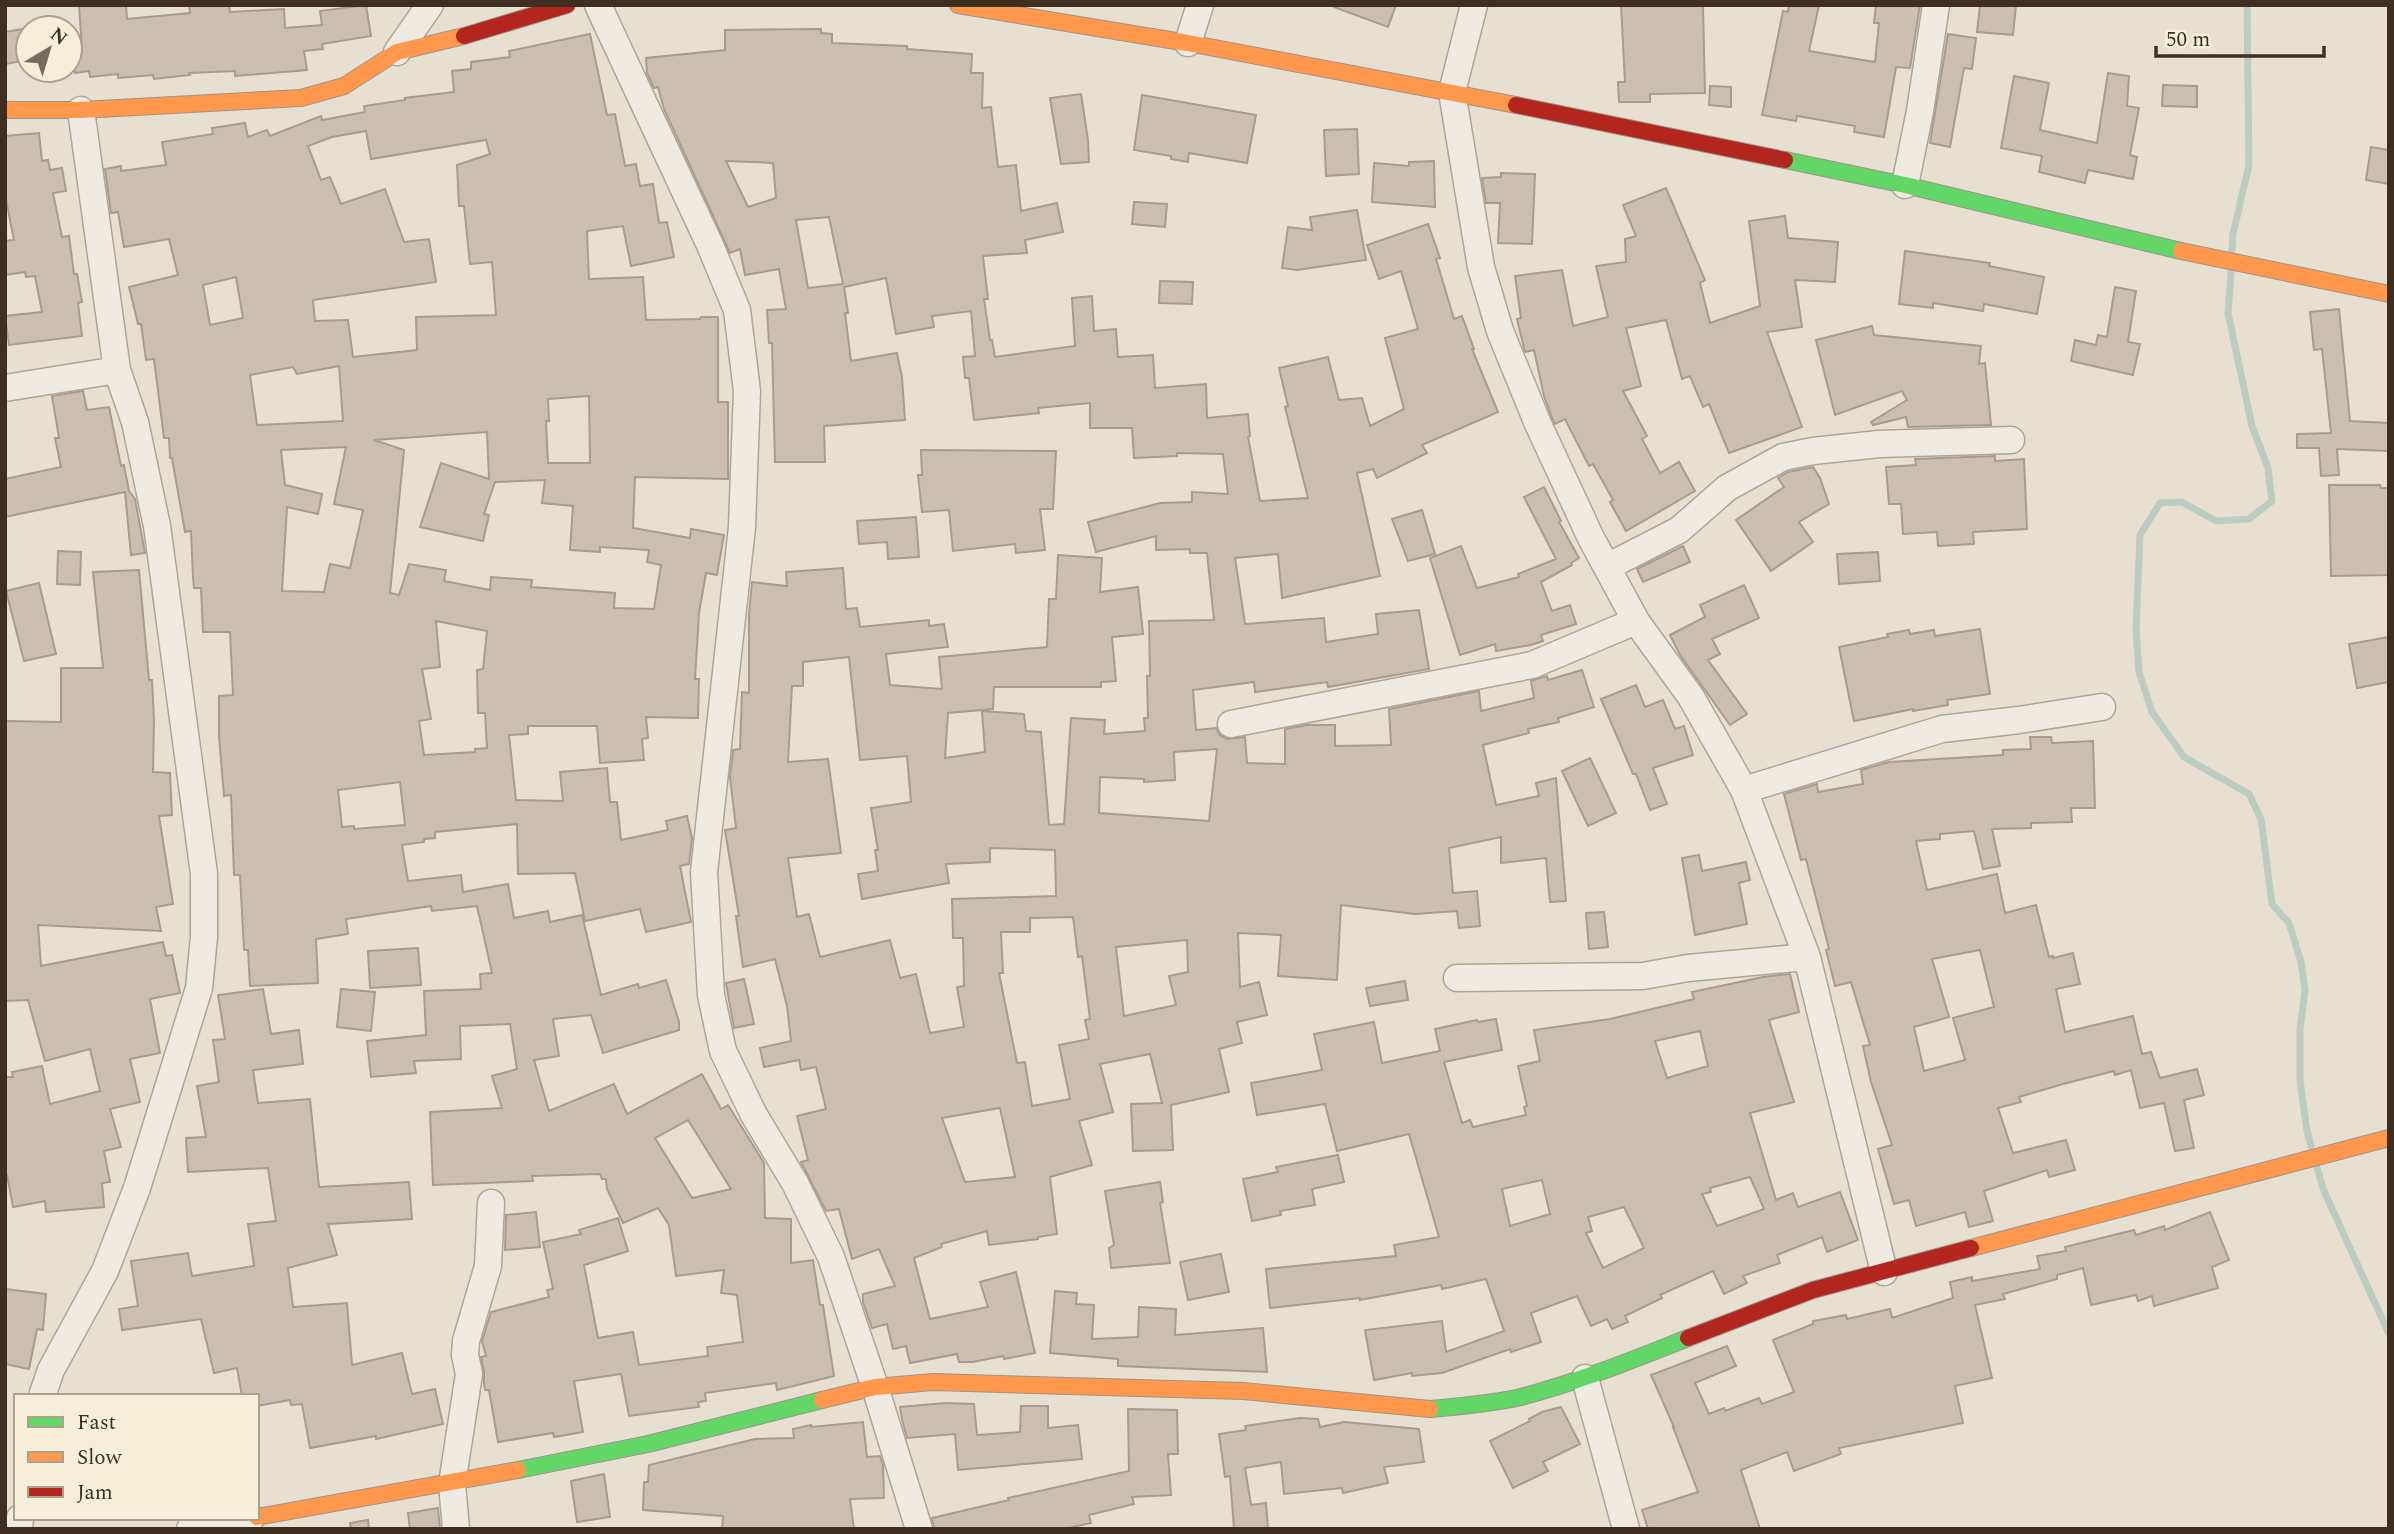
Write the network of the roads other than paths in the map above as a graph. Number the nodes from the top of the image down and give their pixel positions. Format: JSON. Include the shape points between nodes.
{"nodes":[{"id":1,"x":430,"y":5,"type":"edge"},
{"id":2,"x":567,"y":5,"type":"edge"},
{"id":3,"x":598,"y":5,"type":"edge"},
{"id":4,"x":958,"y":5,"type":"edge"},
{"id":5,"x":1200,"y":5,"type":"edge"},
{"id":6,"x":1474,"y":5,"type":"edge"},
{"id":7,"x":1936,"y":5,"type":"edge"},
{"id":8,"x":1188,"y":44,"type":"junction"},
{"id":9,"x":397,"y":52,"type":"junction"},
{"id":10,"x":1452,"y":92,"type":"junction"},
{"id":11,"x":5,"y":110,"type":"edge"},
{"id":12,"x":81,"y":110,"type":"junction"},
{"id":13,"x":1905,"y":185,"type":"junction"},
{"id":14,"x":2389,"y":294,"type":"edge"},
{"id":15,"x":117,"y":370,"type":"junction"},
{"id":16,"x":5,"y":388,"type":"edge"},
{"id":17,"x":2011,"y":440,"type":"dead end"},
{"id":18,"x":1609,"y":566,"type":"junction"},
{"id":19,"x":1636,"y":621,"type":"junction"},
{"id":20,"x":2102,"y":707,"type":"dead end"},
{"id":21,"x":1231,"y":724,"type":"dead end"},
{"id":22,"x":1744,"y":790,"type":"junction"},
{"id":23,"x":1807,"y":957,"type":"junction"},
{"id":24,"x":1457,"y":978,"type":"dead end"},
{"id":25,"x":2389,"y":1138,"type":"edge"},
{"id":26,"x":491,"y":1203,"type":"dead end"},
{"id":27,"x":1884,"y":1272,"type":"junction"},
{"id":28,"x":1585,"y":1378,"type":"junction"},
{"id":29,"x":875,"y":1387,"type":"junction"},
{"id":30,"x":43,"y":1394,"type":"edge"},
{"id":31,"x":452,"y":1484,"type":"junction"},
{"id":32,"x":259,"y":1517,"type":"edge"},
{"id":33,"x":240,"y":1520,"type":"edge"},
{"id":34,"x":190,"y":1529,"type":"edge"},
{"id":35,"x":456,"y":1529,"type":"edge"},
{"id":36,"x":919,"y":1529,"type":"edge"},
{"id":37,"x":1626,"y":1529,"type":"edge"}],
"edges":[{"from":1,"to":9,"type":"street"},
{"from":2,"to":9,"type":"street"},
{"from":3,"to":29,"type":"street","via":[[737,310],[747,391],[742,527],[704,872],[711,995],[723,1051],[831,1257]]},
{"from":4,"to":8,"type":"street"},
{"from":5,"to":8,"type":"street"},
{"from":6,"to":10,"type":"street"},
{"from":7,"to":13,"type":"street"},
{"from":8,"to":10,"type":"street"},
{"from":9,"to":12,"type":"street","via":[[344,86],[301,98]]},
{"from":10,"to":13,"type":"street"},
{"from":10,"to":18,"type":"street","via":[[1480,267],[1500,331],[1538,424],[1591,538]]},
{"from":11,"to":12,"type":"street"},
{"from":12,"to":15,"type":"street"},
{"from":13,"to":14,"type":"street"},
{"from":15,"to":16,"type":"street"},
{"from":15,"to":30,"type":"street","via":[[135,422],[157,526],[204,874],[204,937],[199,988],[138,1188],[105,1271]]},
{"from":17,"to":18,"type":"street","via":[[1879,444],[1783,457],[1727,488],[1679,530]]},
{"from":18,"to":19,"type":"street"},
{"from":19,"to":21,"type":"street","via":[[1532,665]]},
{"from":19,"to":22,"type":"street","via":[[1691,697]]},
{"from":20,"to":22,"type":"street","via":[[1942,729]]},
{"from":22,"to":23,"type":"street"},
{"from":23,"to":24,"type":"street","via":[[1643,976]]},
{"from":23,"to":27,"type":"street"},
{"from":25,"to":27,"type":"street"},
{"from":26,"to":31,"type":"street","via":[[488,1266],[466,1341],[469,1374]]},
{"from":27,"to":28,"type":"street","via":[[1813,1290]]},
{"from":28,"to":29,"type":"street","via":[[1519,1397],[1429,1409],[1243,1391],[933,1382]]},
{"from":28,"to":37,"type":"street"},
{"from":29,"to":31,"type":"street","via":[[648,1444]]},
{"from":29,"to":36,"type":"street"},
{"from":31,"to":32,"type":"street"},
{"from":31,"to":35,"type":"street"},
{"from":33,"to":34,"type":"street"}]}
